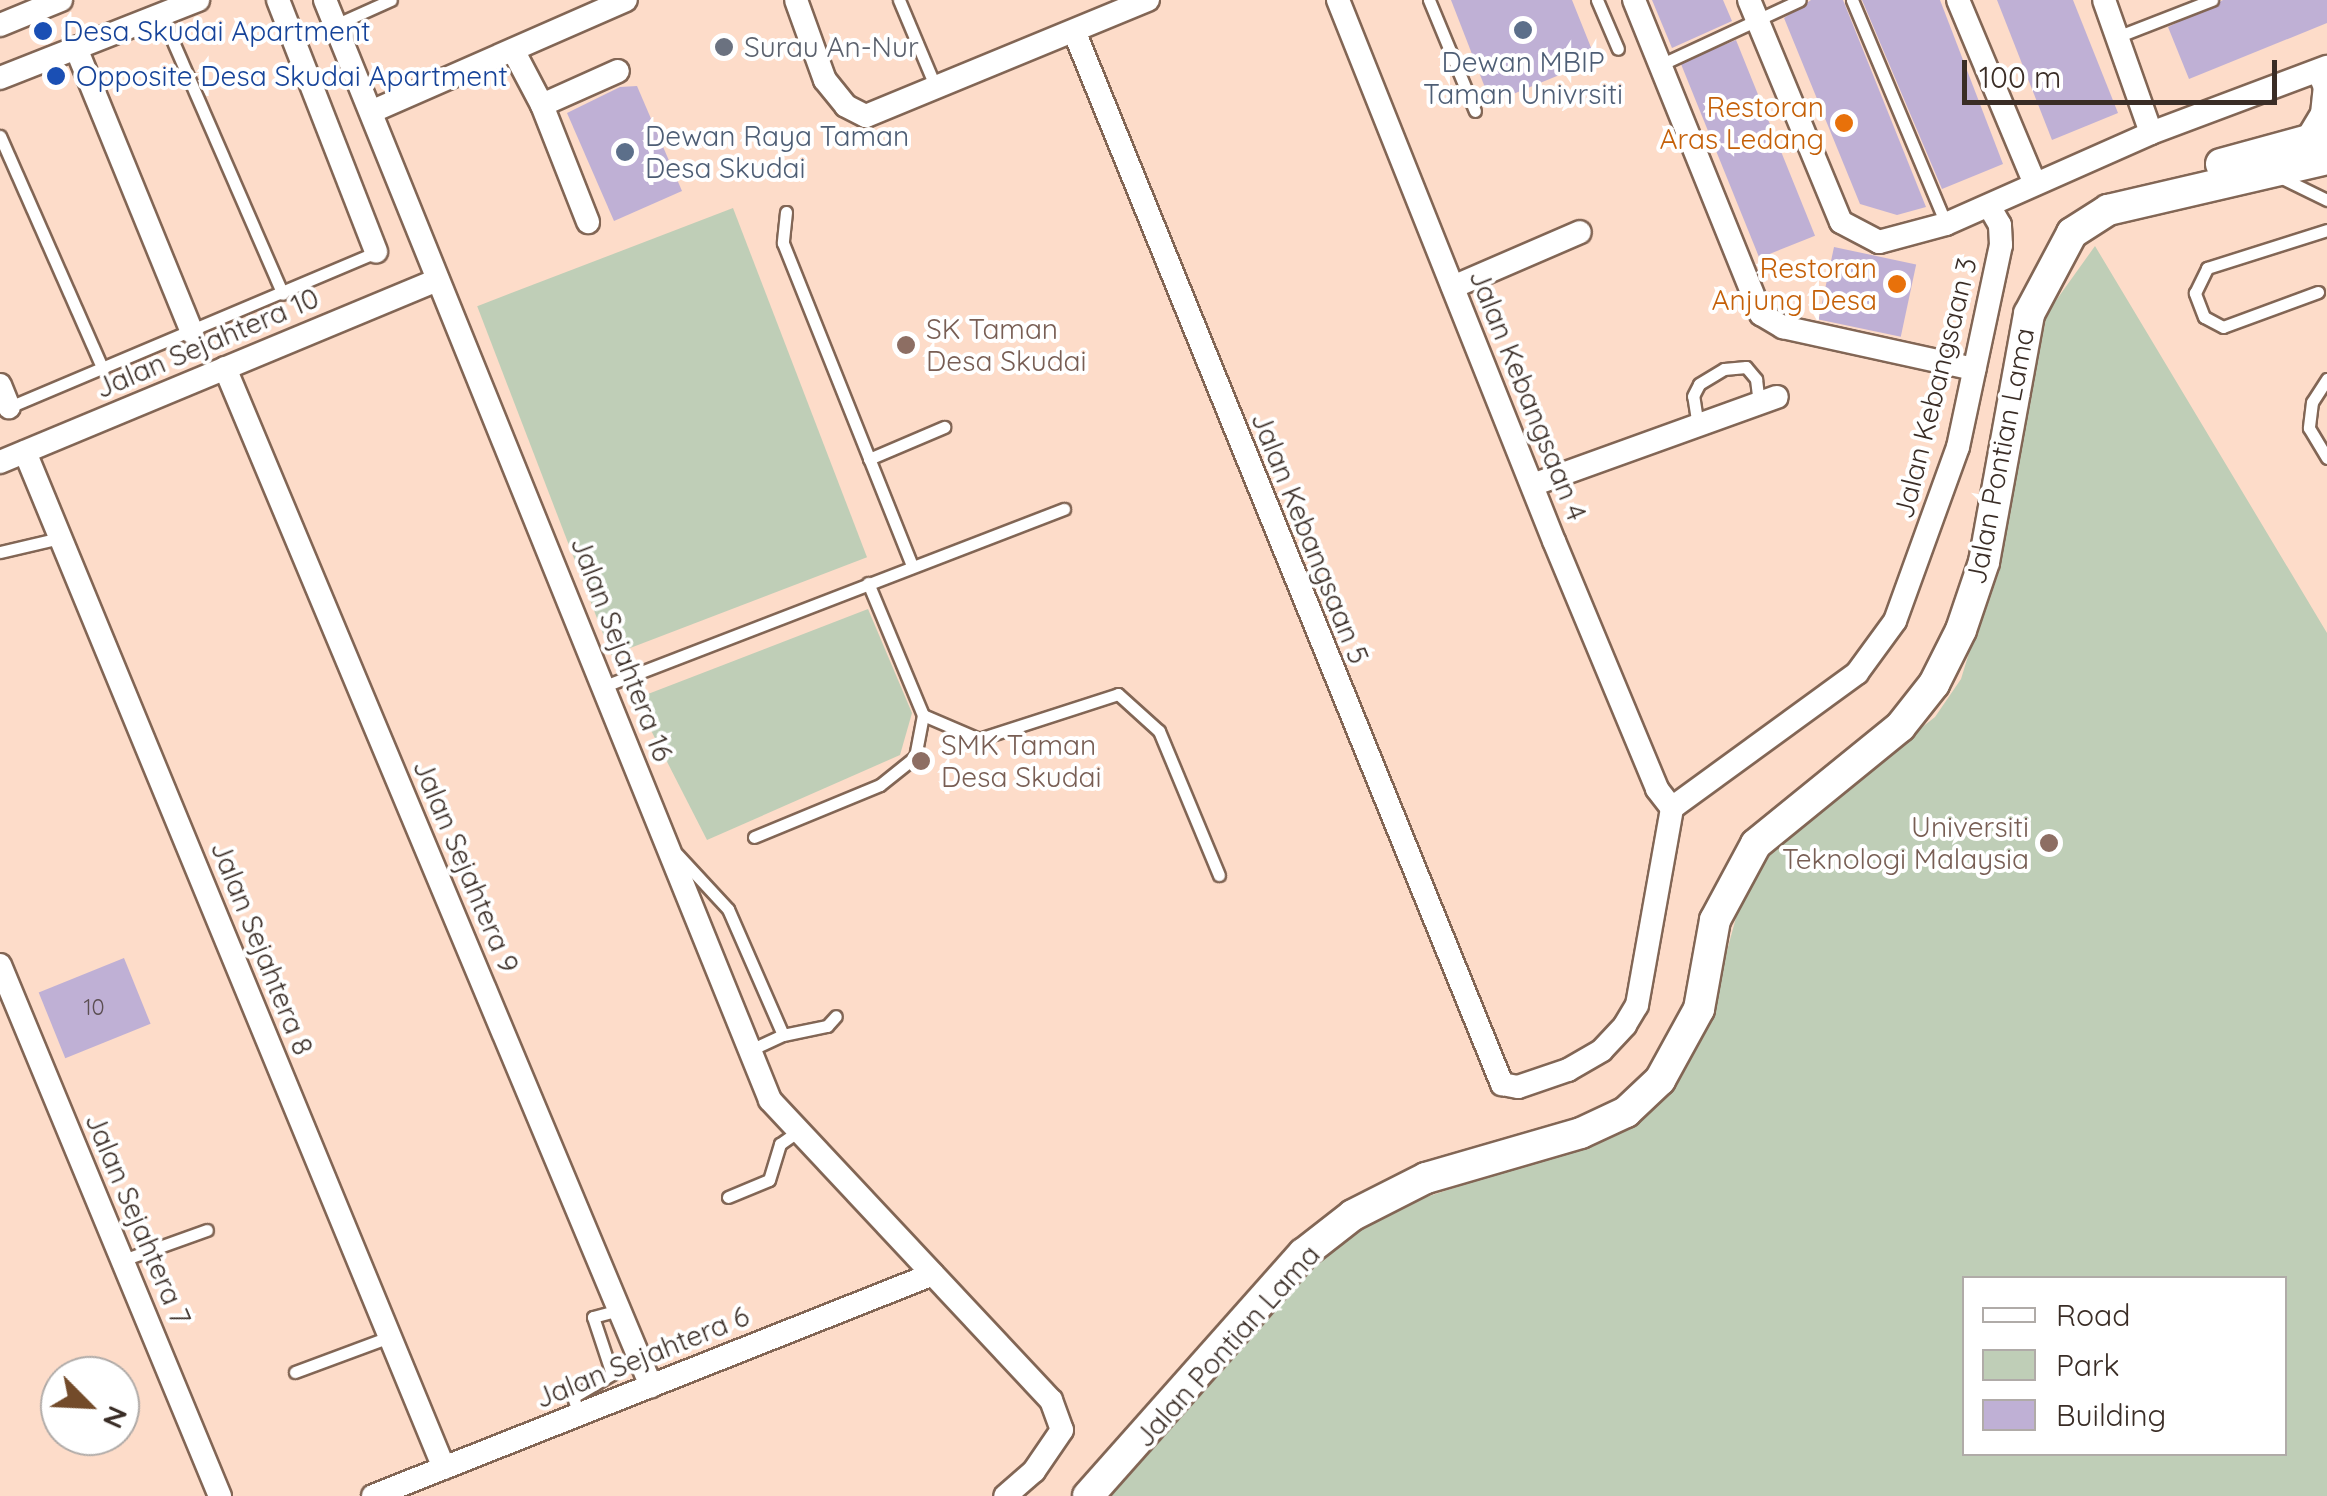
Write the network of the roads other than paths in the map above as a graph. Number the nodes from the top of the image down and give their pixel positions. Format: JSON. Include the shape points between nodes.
{"nodes":[{"id":1,"x":61,"y":0,"type":"edge"},
{"id":2,"x":198,"y":0,"type":"edge"},
{"id":3,"x":278,"y":0,"type":"edge"},
{"id":4,"x":325,"y":0,"type":"edge"},
{"id":5,"x":391,"y":0,"type":"edge"},
{"id":6,"x":796,"y":0,"type":"edge"},
{"id":7,"x":898,"y":0,"type":"edge"},
{"id":8,"x":1148,"y":0,"type":"edge"},
{"id":9,"x":1338,"y":0,"type":"edge"},
{"id":10,"x":1429,"y":0,"type":"edge"},
{"id":11,"x":1597,"y":0,"type":"edge"},
{"id":12,"x":1634,"y":0,"type":"edge"},
{"id":13,"x":1800,"y":0,"type":"edge"},
{"id":14,"x":1852,"y":0,"type":"edge"},
{"id":15,"x":1958,"y":0,"type":"edge"},
{"id":16,"x":2104,"y":0,"type":"edge"},
{"id":17,"x":2212,"y":0,"type":"edge"},
{"id":18,"x":623,"y":1,"type":"edge"},
{"id":19,"x":160,"y":8,"type":"edge"},
{"id":20,"x":1753,"y":10,"type":"edge"},
{"id":21,"x":0,"y":25,"type":"edge"},
{"id":22,"x":336,"y":25,"type":"junction"},
{"id":23,"x":1074,"y":31,"type":"junction"},
{"id":24,"x":2117,"y":37,"type":"junction"},
{"id":25,"x":76,"y":48,"type":"junction"},
{"id":26,"x":513,"y":50,"type":"junction"},
{"id":27,"x":1618,"y":50,"type":"dead end"},
{"id":28,"x":1660,"y":65,"type":"junction"},
{"id":29,"x":618,"y":71,"type":"dead end"},
{"id":30,"x":0,"y":78,"type":"edge"},
{"id":31,"x":2324,"y":78,"type":"edge"},
{"id":32,"x":936,"y":88,"type":"junction"},
{"id":33,"x":542,"y":105,"type":"junction"},
{"id":34,"x":372,"y":111,"type":"junction"},
{"id":35,"x":1476,"y":111,"type":"dead end"},
{"id":36,"x":2152,"y":133,"type":"junction"},
{"id":37,"x":0,"y":136,"type":"edge"},
{"id":38,"x":2320,"y":146,"type":"edge"},
{"id":39,"x":2264,"y":174,"type":"junction"},
{"id":40,"x":2035,"y":184,"type":"junction"},
{"id":41,"x":2327,"y":200,"type":"edge"},
{"id":42,"x":1989,"y":206,"type":"junction"},
{"id":43,"x":2108,"y":210,"type":"junction"},
{"id":44,"x":786,"y":212,"type":"dead end"},
{"id":45,"x":588,"y":222,"type":"dead end"},
{"id":46,"x":1946,"y":224,"type":"junction"},
{"id":47,"x":2327,"y":230,"type":"edge"},
{"id":48,"x":1580,"y":232,"type":"dead end"},
{"id":49,"x":376,"y":252,"type":"joint"},
{"id":50,"x":438,"y":280,"type":"junction"},
{"id":51,"x":1453,"y":287,"type":"junction"},
{"id":52,"x":2318,"y":292,"type":"dead end"},
{"id":53,"x":283,"y":294,"type":"junction"},
{"id":54,"x":192,"y":332,"type":"junction"},
{"id":55,"x":103,"y":368,"type":"junction"},
{"id":56,"x":225,"y":368,"type":"junction"},
{"id":57,"x":1974,"y":369,"type":"junction"},
{"id":58,"x":2327,"y":379,"type":"edge"},
{"id":59,"x":0,"y":384,"type":"edge"},
{"id":60,"x":1768,"y":400,"type":"joint"},
{"id":61,"x":5,"y":409,"type":"edge"},
{"id":62,"x":1698,"y":426,"type":"junction"},
{"id":63,"x":944,"y":427,"type":"dead end"},
{"id":64,"x":25,"y":452,"type":"junction"},
{"id":65,"x":869,"y":458,"type":"junction"},
{"id":66,"x":2327,"y":458,"type":"edge"},
{"id":67,"x":0,"y":462,"type":"edge"},
{"id":68,"x":1535,"y":484,"type":"junction"},
{"id":69,"x":1064,"y":509,"type":"dead end"},
{"id":70,"x":60,"y":538,"type":"junction"},
{"id":71,"x":0,"y":552,"type":"edge"},
{"id":72,"x":912,"y":565,"type":"junction"},
{"id":73,"x":868,"y":584,"type":"junction"},
{"id":74,"x":605,"y":686,"type":"junction"},
{"id":75,"x":924,"y":715,"type":"junction"},
{"id":76,"x":1672,"y":808,"type":"junction"},
{"id":77,"x":754,"y":837,"type":"dead end"},
{"id":78,"x":665,"y":846,"type":"junction"},
{"id":79,"x":1219,"y":876,"type":"dead end"},
{"id":80,"x":0,"y":965,"type":"edge"},
{"id":81,"x":836,"y":1016,"type":"dead end"},
{"id":82,"x":783,"y":1035,"type":"junction"},
{"id":83,"x":746,"y":1052,"type":"junction"},
{"id":84,"x":796,"y":1133,"type":"junction"},
{"id":85,"x":728,"y":1197,"type":"dead end"},
{"id":86,"x":208,"y":1230,"type":"dead end"},
{"id":87,"x":122,"y":1260,"type":"junction"},
{"id":88,"x":933,"y":1274,"type":"junction"},
{"id":89,"x":619,"y":1310,"type":"junction"},
{"id":90,"x":389,"y":1337,"type":"junction"},
{"id":91,"x":295,"y":1372,"type":"dead end"},
{"id":92,"x":651,"y":1386,"type":"junction"},
{"id":93,"x":579,"y":1415,"type":"junction"},
{"id":94,"x":444,"y":1468,"type":"junction"},
{"id":95,"x":220,"y":1496,"type":"edge"},
{"id":96,"x":373,"y":1496,"type":"edge"},
{"id":97,"x":1006,"y":1496,"type":"edge"},
{"id":98,"x":1088,"y":1496,"type":"edge"}],
"edges":[{"from":1,"to":21,"type":"street"},
{"from":2,"to":19,"type":"street"},
{"from":3,"to":49,"type":"street"},
{"from":4,"to":22,"type":"street","name":"Jalan Sejahtera 16"},
{"from":5,"to":22,"type":"lane"},
{"from":6,"to":32,"type":"street","via":[[825,80],[846,106],[866,116]]},
{"from":7,"to":32,"type":"lane"},
{"from":8,"to":23,"type":"street"},
{"from":9,"to":51,"type":"street","name":"Jalan Kebangsaan 4"},
{"from":10,"to":35,"type":"lane"},
{"from":11,"to":27,"type":"lane"},
{"from":12,"to":28,"type":"street"},
{"from":13,"to":20,"type":"lane"},
{"from":14,"to":46,"type":"lane"},
{"from":15,"to":40,"type":"street"},
{"from":16,"to":24,"type":"street"},
{"from":17,"to":24,"type":"lane"},
{"from":18,"to":26,"type":"street"},
{"from":19,"to":25,"type":"street"},
{"from":19,"to":53,"type":"lane"},
{"from":20,"to":28,"type":"lane"},
{"from":20,"to":46,"type":"street","via":[[1841,222],[1879,242]]},
{"from":22,"to":34,"type":"street","name":"Jalan Sejahtera 16"},
{"from":23,"to":32,"type":"street"},
{"from":23,"to":76,"type":"street","name":"Jalan Kebangsaan 5","via":[[1502,1084],[1534,1082],[1602,1050],[1637,1005]]},
{"from":24,"to":36,"type":"street"},
{"from":25,"to":30,"type":"street"},
{"from":25,"to":54,"type":"street"},
{"from":26,"to":33,"type":"street"},
{"from":26,"to":34,"type":"street"},
{"from":28,"to":57,"type":"street","via":[[1761,314],[1783,328]]},
{"from":29,"to":33,"type":"street"},
{"from":31,"to":36,"type":"street"},
{"from":31,"to":38,"type":"street"},
{"from":33,"to":45,"type":"street"},
{"from":34,"to":50,"type":"street","name":"Jalan Sejahtera 16"},
{"from":36,"to":40,"type":"street"},
{"from":37,"to":55,"type":"lane"},
{"from":38,"to":39,"type":"street","name":"Jalan Pontian Lama"},
{"from":38,"to":43,"type":"street","via":[[2197,171]]},
{"from":39,"to":41,"type":"lane"},
{"from":39,"to":43,"type":"street","name":"Jalan Pontian Lama"},
{"from":40,"to":42,"type":"street"},
{"from":42,"to":46,"type":"street"},
{"from":42,"to":57,"type":"street","name":"Jalan Kebangsaan 3","via":[[2001,245]]},
{"from":43,"to":98,"type":"street","name":"Jalan Pontian Lama","via":[[2072,233],[2029,314],[1984,562],[1934,684],[1853,771],[1756,844],[1714,920],[1699,1008],[1660,1080],[1626,1112],[1581,1132],[1426,1178],[1353,1215],[1304,1254]]},
{"from":44,"to":65,"type":"lane","via":[[783,242]]},
{"from":47,"to":52,"type":"lane","via":[[2208,268],[2195,293],[2204,318],[2223,327]]},
{"from":48,"to":51,"type":"street"},
{"from":49,"to":53,"type":"lane"},
{"from":50,"to":56,"type":"street","name":"Jalan Sejahtera 10"},
{"from":50,"to":74,"type":"street","name":"Jalan Sejahtera 16"},
{"from":51,"to":68,"type":"street","name":"Jalan Kebangsaan 4"},
{"from":53,"to":54,"type":"lane"},
{"from":54,"to":55,"type":"lane"},
{"from":55,"to":61,"type":"lane"},
{"from":56,"to":64,"type":"street","name":"Jalan Sejahtera 10"},
{"from":56,"to":89,"type":"street","name":"Jalan Sejahtera 9"},
{"from":57,"to":76,"type":"street","name":"Jalan Kebangsaan 3","via":[[1934,526],[1894,621],[1857,673]]},
{"from":58,"to":66,"type":"lane","via":[[2312,402],[2309,428]]},
{"from":59,"to":61,"type":"street"},
{"from":60,"to":62,"type":"street"},
{"from":60,"to":62,"type":"lane","via":[[1746,367],[1724,368],[1693,396]]},
{"from":62,"to":68,"type":"street"},
{"from":63,"to":65,"type":"lane"},
{"from":64,"to":67,"type":"street","name":"Jalan Sejahtera 10"},
{"from":64,"to":70,"type":"street","name":"Jalan Sejahtera 8"},
{"from":65,"to":72,"type":"lane"},
{"from":68,"to":76,"type":"street","name":"Jalan Kebangsaan 4","via":[[1657,789]]},
{"from":69,"to":72,"type":"lane"},
{"from":70,"to":71,"type":"lane"},
{"from":70,"to":90,"type":"street","name":"Jalan Sejahtera 8"},
{"from":72,"to":73,"type":"lane"},
{"from":73,"to":74,"type":"lane"},
{"from":73,"to":75,"type":"lane"},
{"from":74,"to":78,"type":"street","name":"Jalan Sejahtera 16"},
{"from":75,"to":77,"type":"lane","via":[[909,768]]},
{"from":75,"to":79,"type":"lane","via":[[978,738],[1118,694],[1159,730]]},
{"from":78,"to":82,"type":"lane","via":[[696,869],[728,909]]},
{"from":78,"to":83,"type":"street","name":"Jalan Sejahtera 16"},
{"from":80,"to":87,"type":"street","name":"Jalan Sejahtera 7"},
{"from":81,"to":82,"type":"lane","via":[[827,1026]]},
{"from":82,"to":83,"type":"lane"},
{"from":83,"to":84,"type":"street","name":"Jalan Sejahtera 16"},
{"from":84,"to":85,"type":"lane","via":[[780,1144],[769,1180]]},
{"from":84,"to":88,"type":"street","name":"Jalan Sejahtera 16"},
{"from":86,"to":87,"type":"lane"},
{"from":87,"to":95,"type":"street","name":"Jalan Sejahtera 7"},
{"from":88,"to":92,"type":"street","name":"Jalan Sejahtera 6"},
{"from":88,"to":97,"type":"street","name":"Jalan Sejahtera 16","via":[[1051,1400],[1062,1430],[1034,1471]]},
{"from":89,"to":92,"type":"street","name":"Jalan Sejahtera 9"},
{"from":89,"to":93,"type":"lane","via":[[593,1317],[612,1374],[573,1397]]},
{"from":90,"to":91,"type":"lane"},
{"from":90,"to":94,"type":"street","name":"Jalan Sejahtera 8"},
{"from":92,"to":93,"type":"street","name":"Jalan Sejahtera 6"},
{"from":93,"to":94,"type":"street","name":"Jalan Sejahtera 6"},
{"from":94,"to":96,"type":"street","name":"Jalan Sejahtera 6"}]}
